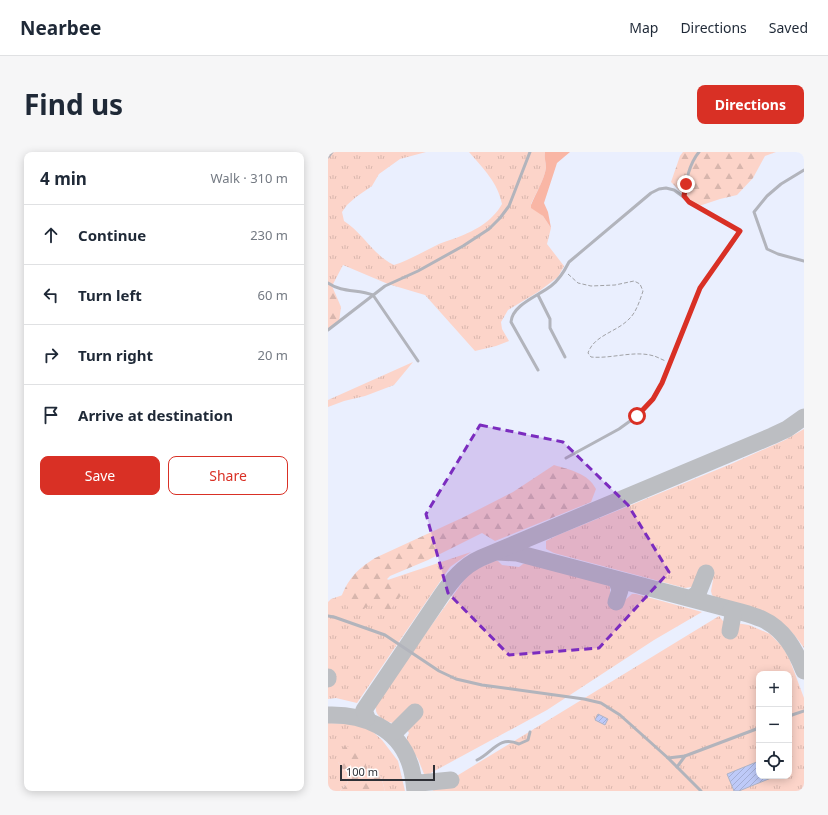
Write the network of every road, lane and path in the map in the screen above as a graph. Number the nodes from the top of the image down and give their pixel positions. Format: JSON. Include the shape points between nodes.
{"nodes":[{"id":1,"x":332,"y":152,"type":"edge"},
{"id":2,"x":530,"y":152,"type":"edge"},
{"id":3,"x":699,"y":152,"type":"edge"},
{"id":4,"x":328,"y":157,"type":"edge"},
{"id":5,"x":804,"y":170,"type":"edge"},
{"id":6,"x":684,"y":196,"type":"junction"},
{"id":7,"x":804,"y":261,"type":"edge"},
{"id":8,"x":564,"y":271,"type":"junction"},
{"id":9,"x":328,"y":284,"type":"edge"},
{"id":10,"x":330,"y":287,"type":"edge"},
{"id":11,"x":373,"y":295,"type":"junction"},
{"id":12,"x":538,"y":295,"type":"junction"},
{"id":13,"x":328,"y":330,"type":"edge"},
{"id":14,"x":565,"y":357,"type":"dead end"},
{"id":15,"x":418,"y":361,"type":"dead end"},
{"id":16,"x":666,"y":361,"type":"dead end"},
{"id":17,"x":538,"y":370,"type":"dead end"},
{"id":18,"x":566,"y":458,"type":"dead end"},
{"id":19,"x":328,"y":616,"type":"edge"},
{"id":20,"x":804,"y":711,"type":"edge"},
{"id":21,"x":792,"y":715,"type":"edge"},
{"id":22,"x":756,"y":729,"type":"edge"},
{"id":23,"x":530,"y":732,"type":"dead end"},
{"id":24,"x":685,"y":756,"type":"junction"},
{"id":25,"x":668,"y":758,"type":"junction"},
{"id":26,"x":477,"y":760,"type":"dead end"},
{"id":27,"x":677,"y":767,"type":"junction"},
{"id":28,"x":701,"y":791,"type":"edge"}],
"edges":[{"from":1,"to":4,"type":"lane"},
{"from":2,"to":11,"type":"lane","via":[[509,206],[494,223],[477,238],[418,271],[396,280]]},
{"from":3,"to":6,"type":"lane","via":[[690,170]]},
{"from":5,"to":7,"type":"lane","via":[[776,188],[754,212],[767,249]]},
{"from":6,"to":8,"type":"lane","via":[[666,188],[651,193],[569,262]]},
{"from":6,"to":18,"type":"lane","via":[[689,202],[740,231],[700,288],[662,383],[653,399],[637,416],[619,429]]},
{"from":8,"to":12,"type":"lane","via":[[552,285]]},
{"from":8,"to":16,"type":"path","via":[[578,283],[590,286],[634,281],[640,284],[643,291],[630,319],[590,346],[588,353],[591,357],[641,354]]},
{"from":9,"to":10,"type":"lane"},
{"from":10,"to":11,"type":"lane"},
{"from":11,"to":13,"type":"lane"},
{"from":11,"to":15,"type":"lane"},
{"from":12,"to":14,"type":"lane","via":[[550,319],[550,328]]},
{"from":12,"to":17,"type":"lane","via":[[516,309],[511,316],[511,322]]},
{"from":19,"to":25,"type":"lane","via":[[386,635],[439,671],[456,679],[482,686],[601,703],[620,715]]},
{"from":20,"to":21,"type":"lane"},
{"from":22,"to":24,"type":"lane"},
{"from":23,"to":26,"type":"lane","via":[[528,740],[519,744],[511,740],[503,742]]},
{"from":24,"to":25,"type":"lane"},
{"from":24,"to":27,"type":"lane"},
{"from":25,"to":27,"type":"lane"},
{"from":27,"to":28,"type":"lane"}]}
